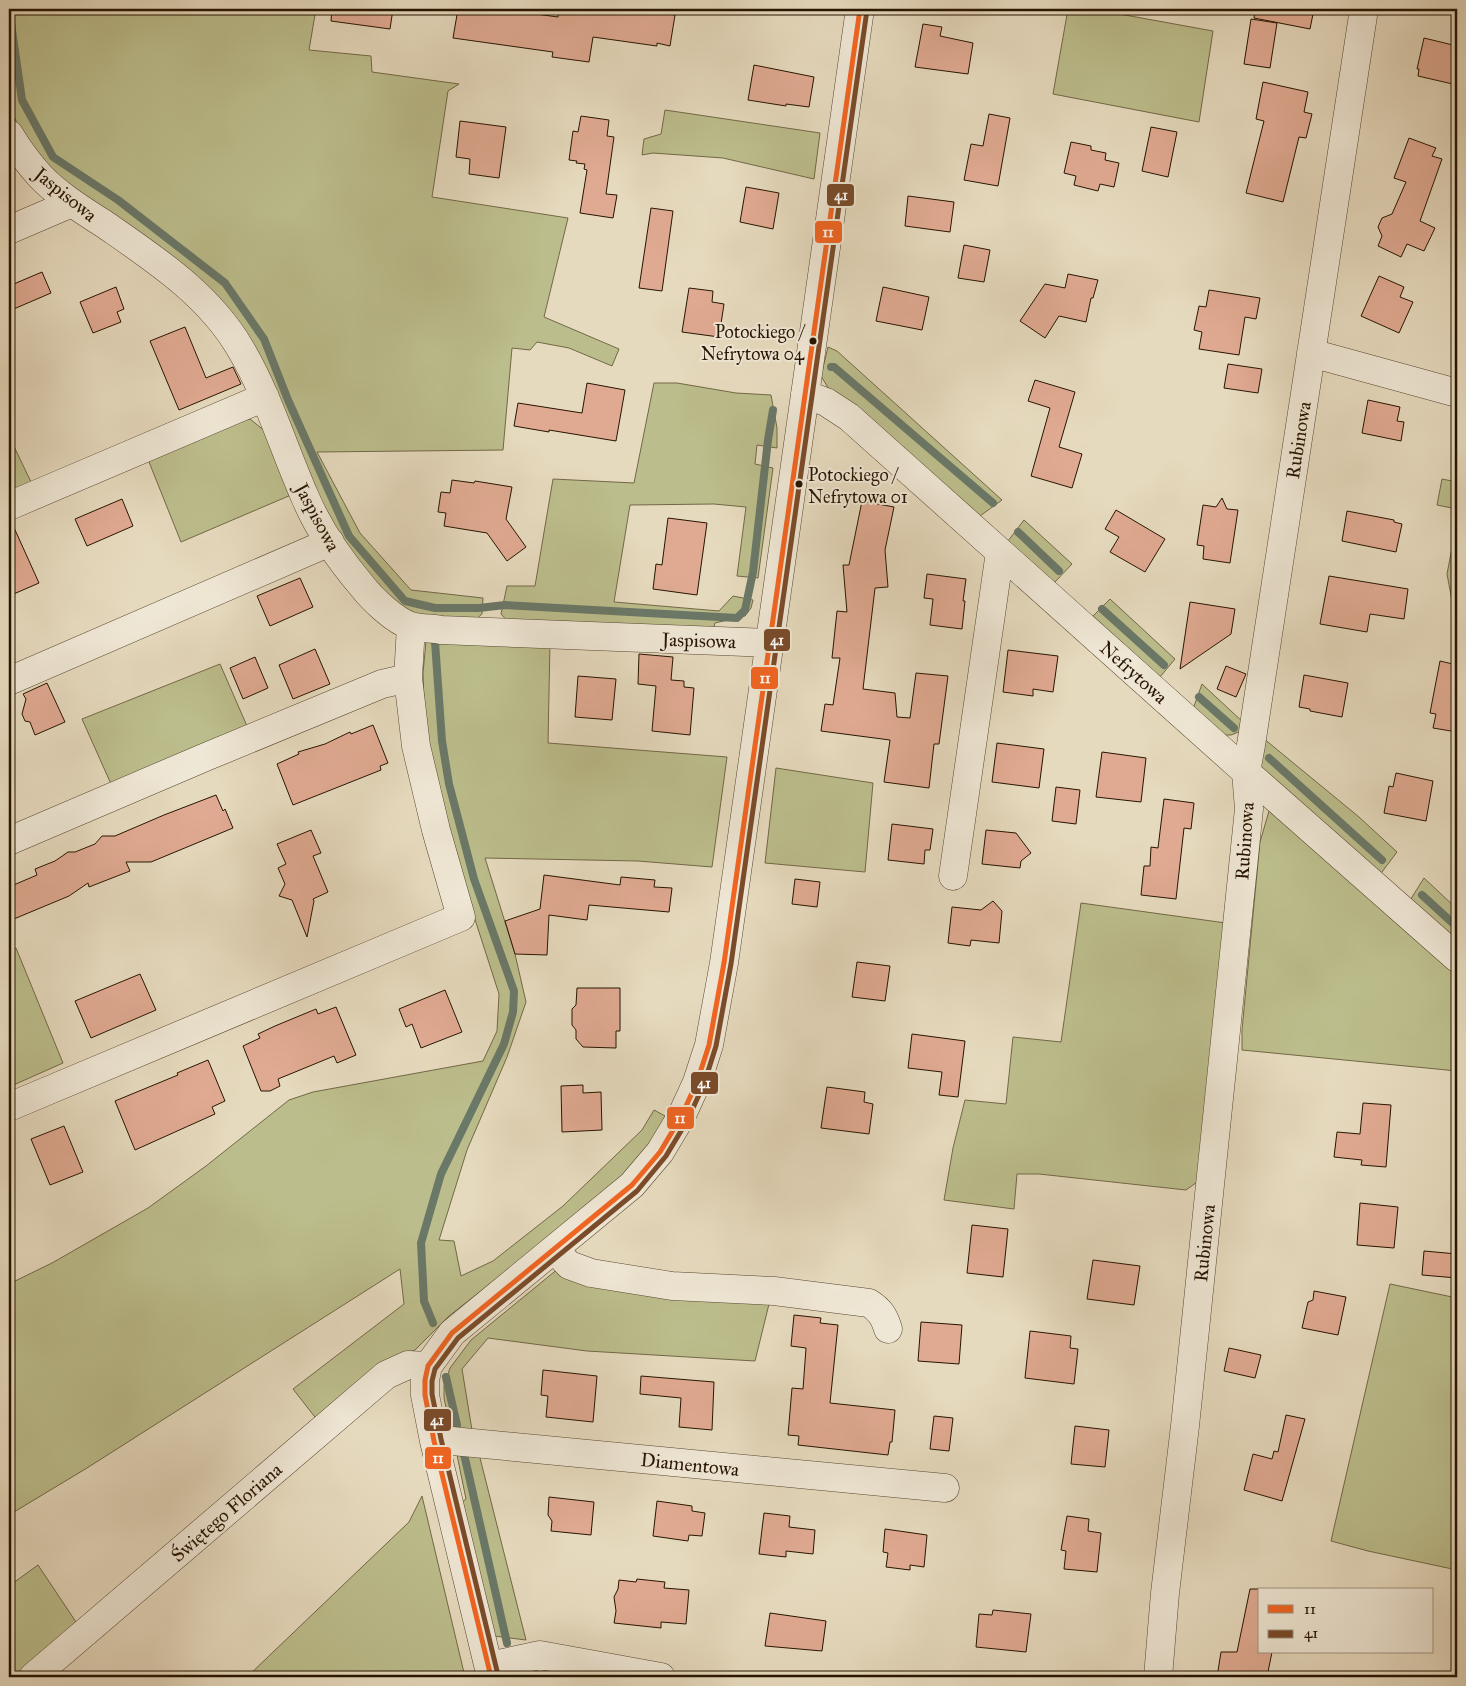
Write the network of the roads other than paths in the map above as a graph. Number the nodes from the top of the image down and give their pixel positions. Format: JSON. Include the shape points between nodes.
{"nodes":[{"id":1,"x":860,"y":9,"type":"edge"},
{"id":2,"x":1364,"y":9,"type":"edge"},
{"id":3,"x":9,"y":134,"type":"edge"},
{"id":4,"x":72,"y":203,"type":"junction"},
{"id":5,"x":9,"y":230,"type":"edge"},
{"id":6,"x":1311,"y":353,"type":"junction"},
{"id":7,"x":1457,"y":393,"type":"edge"},
{"id":8,"x":805,"y":394,"type":"junction"},
{"id":9,"x":265,"y":398,"type":"junction"},
{"id":10,"x":9,"y":506,"type":"edge"},
{"id":11,"x":330,"y":542,"type":"junction"},
{"id":12,"x":1000,"y":552,"type":"junction"},
{"id":13,"x":411,"y":626,"type":"junction"},
{"id":14,"x":769,"y":643,"type":"junction"},
{"id":15,"x":408,"y":678,"type":"junction"},
{"id":16,"x":9,"y":681,"type":"edge"},
{"id":17,"x":1246,"y":772,"type":"junction"},
{"id":18,"x":9,"y":841,"type":"edge"},
{"id":19,"x":953,"y":876,"type":"dead end"},
{"id":20,"x":1457,"y":958,"type":"edge"},
{"id":21,"x":9,"y":1107,"type":"edge"},
{"id":22,"x":554,"y":1249,"type":"junction"},
{"id":23,"x":888,"y":1328,"type":"dead end"},
{"id":24,"x":428,"y":1366,"type":"junction"},
{"id":25,"x":434,"y":1441,"type":"junction"},
{"id":26,"x":945,"y":1488,"type":"dead end"},
{"id":27,"x":490,"y":1671,"type":"edge"},
{"id":28,"x":33,"y":1677,"type":"edge"},
{"id":29,"x":661,"y":1677,"type":"edge"},
{"id":30,"x":1158,"y":1677,"type":"edge"}],
"edges":[{"from":1,"to":8,"type":"street"},
{"from":2,"to":6,"type":"street","name":"Rubinowa"},
{"from":3,"to":4,"type":"street","name":"Jaspisowa","via":[[41,178]]},
{"from":4,"to":5,"type":"street"},
{"from":4,"to":9,"type":"street","name":"Jaspisowa","via":[[157,260],[194,292],[240,347]]},
{"from":6,"to":7,"type":"street"},
{"from":6,"to":17,"type":"street","name":"Rubinowa"},
{"from":8,"to":12,"type":"street","name":"Nefrytowa","via":[[849,416]]},
{"from":8,"to":14,"type":"street"},
{"from":9,"to":10,"type":"street"},
{"from":9,"to":11,"type":"street","name":"Jaspisowa","via":[[305,498]]},
{"from":11,"to":13,"type":"street","name":"Jaspisowa","via":[[342,562],[382,608]]},
{"from":11,"to":16,"type":"street"},
{"from":12,"to":17,"type":"street","name":"Nefrytowa"},
{"from":12,"to":19,"type":"street"},
{"from":13,"to":14,"type":"street","name":"Jaspisowa","via":[[441,630]]},
{"from":13,"to":15,"type":"street"},
{"from":14,"to":22,"type":"street","via":[[722,971],[709,1044],[697,1082],[660,1152],[632,1186]]},
{"from":15,"to":18,"type":"street","via":[[382,684]]},
{"from":15,"to":21,"type":"street","via":[[416,746],[436,830],[462,917]]},
{"from":17,"to":20,"type":"street","name":"Nefrytowa"},
{"from":17,"to":30,"type":"street","name":"Rubinowa","via":[[1248,809]]},
{"from":22,"to":23,"type":"street","via":[[569,1266],[591,1273],[672,1286],[774,1292],[869,1303],[885,1316]]},
{"from":22,"to":24,"type":"street","via":[[452,1333]]},
{"from":24,"to":25,"type":"street","via":[[425,1395]]},
{"from":24,"to":28,"type":"street","name":"Świętego Floriana","via":[[408,1365],[386,1375]]},
{"from":25,"to":26,"type":"street","name":"Diamentowa"},
{"from":25,"to":27,"type":"street"},
{"from":27,"to":29,"type":"street","via":[[540,1655]]}]}
